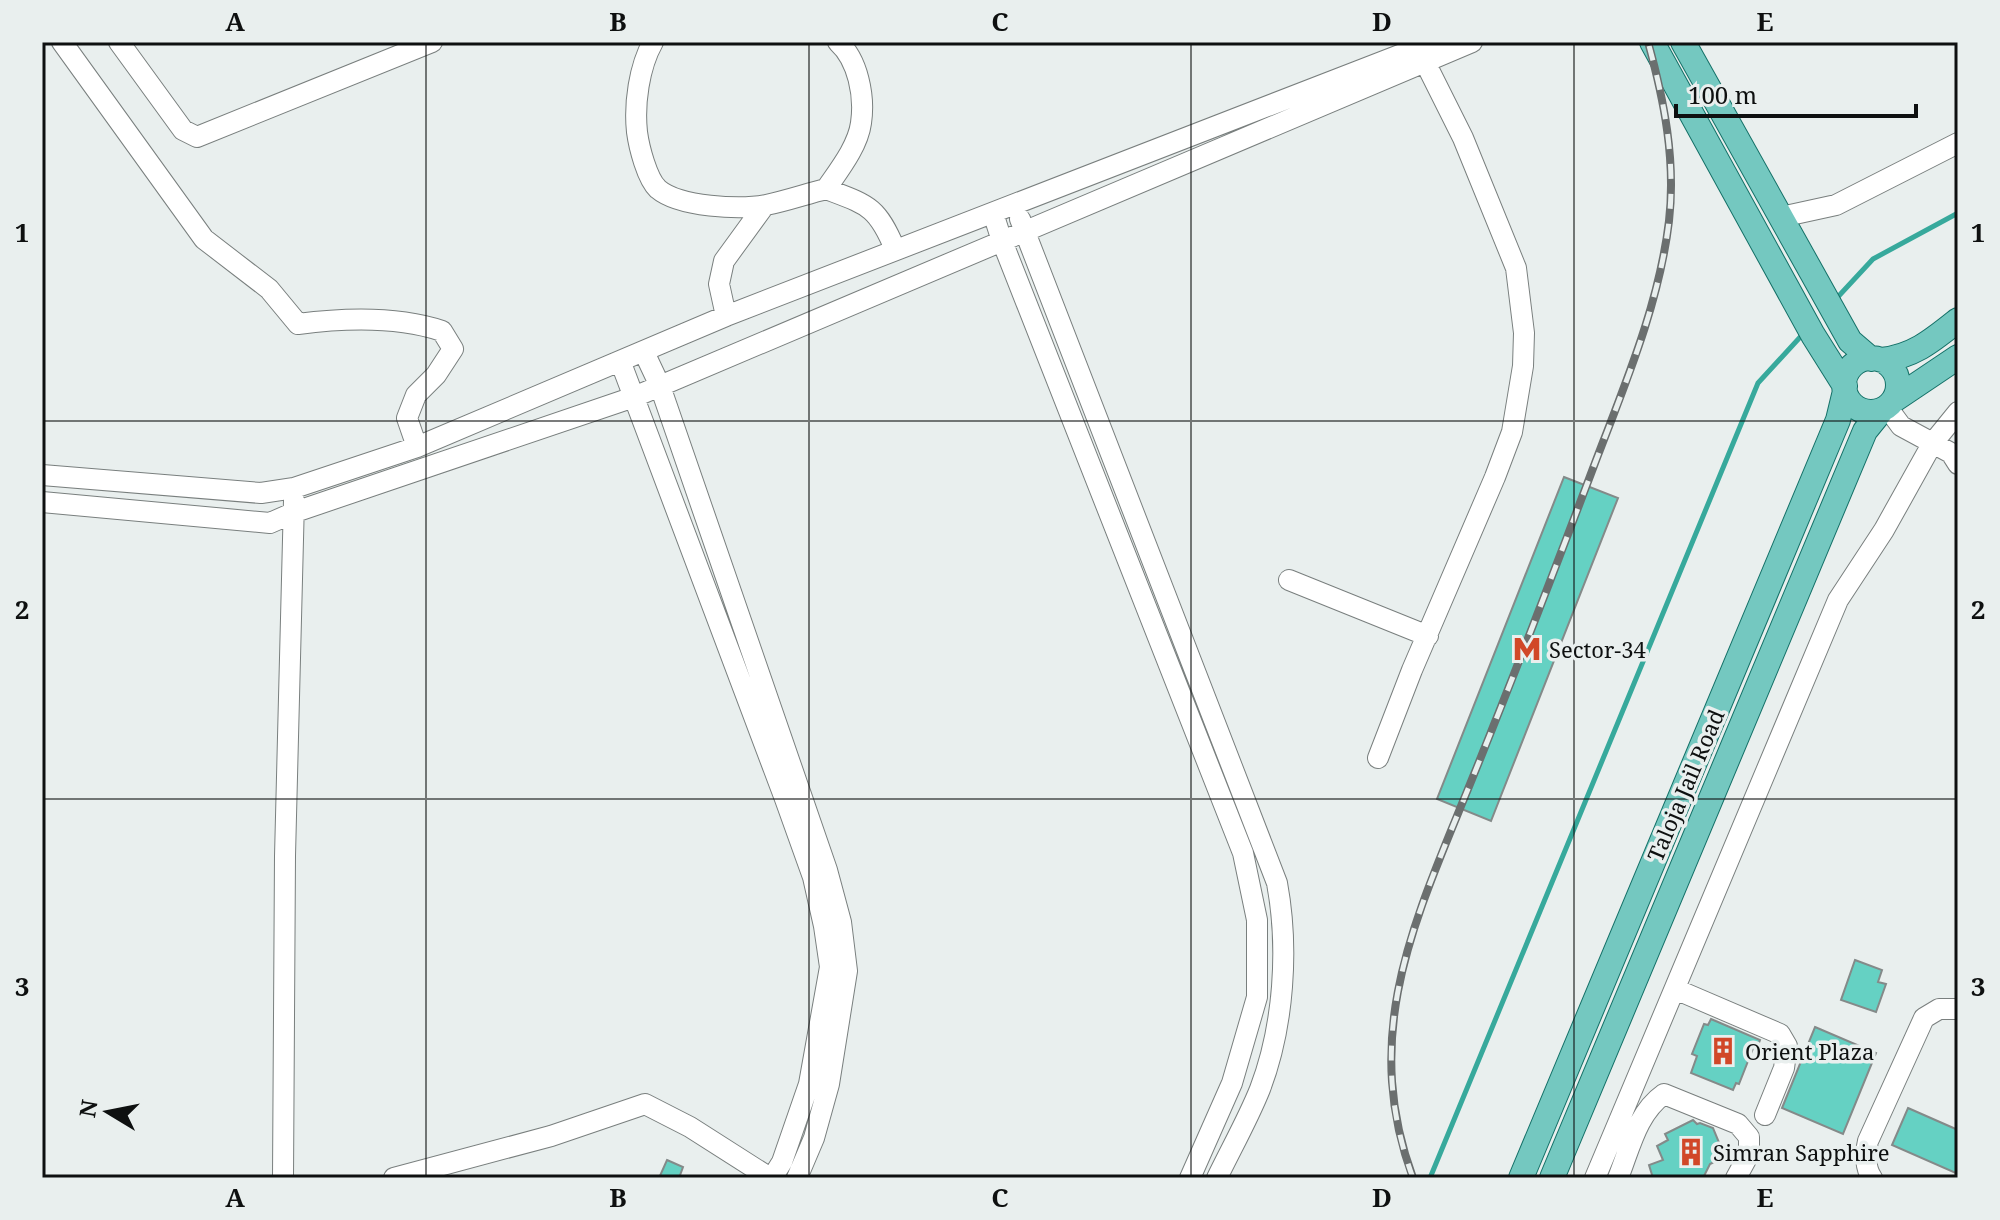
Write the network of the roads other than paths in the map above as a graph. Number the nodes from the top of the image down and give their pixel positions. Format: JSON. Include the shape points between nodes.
{"nodes":[{"id":1,"x":62,"y":42,"type":"edge"},
{"id":2,"x":119,"y":42,"type":"edge"},
{"id":3,"x":432,"y":42,"type":"edge"},
{"id":4,"x":653,"y":42,"type":"edge"},
{"id":5,"x":838,"y":42,"type":"edge"},
{"id":6,"x":1472,"y":42,"type":"edge"},
{"id":7,"x":1652,"y":42,"type":"edge"},
{"id":8,"x":1683,"y":42,"type":"edge"},
{"id":9,"x":1427,"y":51,"type":"edge"},
{"id":10,"x":1958,"y":143,"type":"edge"},
{"id":11,"x":826,"y":189,"type":"junction"},
{"id":12,"x":764,"y":206,"type":"junction"},
{"id":13,"x":1003,"y":209,"type":"junction"},
{"id":14,"x":1781,"y":217,"type":"junction"},
{"id":15,"x":1026,"y":231,"type":"junction"},
{"id":16,"x":1002,"y":241,"type":"junction"},
{"id":17,"x":895,"y":249,"type":"junction"},
{"id":18,"x":726,"y":316,"type":"junction"},
{"id":19,"x":1958,"y":320,"type":"edge"},
{"id":20,"x":644,"y":352,"type":"junction"},
{"id":21,"x":1958,"y":357,"type":"edge"},
{"id":22,"x":1876,"y":360,"type":"junction"},
{"id":23,"x":621,"y":363,"type":"junction"},
{"id":24,"x":660,"y":386,"type":"junction"},
{"id":25,"x":1845,"y":389,"type":"junction"},
{"id":26,"x":634,"y":397,"type":"junction"},
{"id":27,"x":1888,"y":406,"type":"junction"},
{"id":28,"x":1958,"y":412,"type":"edge"},
{"id":29,"x":1932,"y":444,"type":"junction"},
{"id":30,"x":417,"y":447,"type":"junction"},
{"id":31,"x":1958,"y":464,"type":"edge"},
{"id":32,"x":42,"y":475,"type":"edge"},
{"id":33,"x":294,"y":488,"type":"junction"},
{"id":34,"x":42,"y":502,"type":"edge"},
{"id":35,"x":295,"y":512,"type":"junction"},
{"id":36,"x":1289,"y":580,"type":"dead end"},
{"id":37,"x":1428,"y":636,"type":"junction"},
{"id":38,"x":1378,"y":758,"type":"dead end"},
{"id":39,"x":1675,"y":989,"type":"junction"},
{"id":40,"x":1958,"y":1009,"type":"edge"},
{"id":41,"x":1765,"y":1115,"type":"dead end"},
{"id":42,"x":283,"y":1178,"type":"edge"},
{"id":43,"x":394,"y":1178,"type":"edge"},
{"id":44,"x":771,"y":1178,"type":"edge"},
{"id":45,"x":797,"y":1178,"type":"edge"},
{"id":46,"x":1190,"y":1178,"type":"edge"},
{"id":47,"x":1217,"y":1178,"type":"edge"},
{"id":48,"x":1521,"y":1178,"type":"edge"},
{"id":49,"x":1552,"y":1178,"type":"edge"},
{"id":50,"x":1595,"y":1178,"type":"edge"},
{"id":51,"x":1618,"y":1178,"type":"edge"},
{"id":52,"x":1736,"y":1178,"type":"edge"},
{"id":53,"x":1872,"y":1178,"type":"edge"}],
"edges":[{"from":1,"to":30,"type":"street","via":[[204,239],[269,289],[298,324],[333,319],[421,324],[442,331],[453,349],[416,395],[407,418]]},
{"from":2,"to":3,"type":"street","via":[[183,130],[197,137]]},
{"from":4,"to":12,"type":"street","via":[[635,111],[639,151],[657,188],[682,201]]},
{"from":5,"to":11,"type":"street","via":[[848,51],[860,85],[861,124]]},
{"from":6,"to":9,"type":"street"},
{"from":7,"to":25,"type":"main road"},
{"from":8,"to":14,"type":"main road"},
{"from":9,"to":13,"type":"street"},
{"from":9,"to":15,"type":"street"},
{"from":9,"to":37,"type":"street","via":[[1516,268],[1524,333],[1512,432]]},
{"from":10,"to":14,"type":"street","via":[[1836,205]]},
{"from":11,"to":12,"type":"street"},
{"from":11,"to":17,"type":"street","via":[[865,204],[883,221]]},
{"from":12,"to":18,"type":"street","via":[[724,261],[719,284]]},
{"from":13,"to":15,"type":"street"},
{"from":13,"to":16,"type":"street"},
{"from":13,"to":17,"type":"street"},
{"from":14,"to":22,"type":"main road","via":[[1850,341]]},
{"from":15,"to":16,"type":"street"},
{"from":15,"to":47,"type":"street","via":[[1277,883],[1283,913],[1281,1006],[1260,1087]]},
{"from":16,"to":24,"type":"street"},
{"from":16,"to":46,"type":"street","via":[[1243,853],[1257,920],[1257,997],[1232,1083]]},
{"from":17,"to":18,"type":"street"},
{"from":18,"to":20,"type":"street"},
{"from":19,"to":22,"type":"main road","via":[[1907,356]]},
{"from":20,"to":23,"type":"street"},
{"from":20,"to":24,"type":"street"},
{"from":21,"to":27,"type":"main road"},
{"from":22,"to":25,"type":"main road","via":[[1852,367]]},
{"from":22,"to":27,"type":"main road","via":[[1890,366],[1898,380]]},
{"from":23,"to":26,"type":"street"},
{"from":23,"to":30,"type":"street"},
{"from":24,"to":26,"type":"street"},
{"from":24,"to":45,"type":"street","via":[[841,922],[847,971],[829,1084]]},
{"from":25,"to":27,"type":"main road","via":[[1857,408],[1872,412]]},
{"from":25,"to":48,"type":"main road","name":"Taloja Jail Road","via":[[1838,420]]},
{"from":26,"to":35,"type":"street"},
{"from":26,"to":44,"type":"street","via":[[790,812],[824,926],[830,967],[809,1084],[782,1162]]},
{"from":27,"to":29,"type":"street","via":[[1901,426]]},
{"from":27,"to":49,"type":"main road","name":"Taloja Jail Road","via":[[1865,431]]},
{"from":28,"to":29,"type":"street"},
{"from":29,"to":31,"type":"street","via":[[1951,453]]},
{"from":29,"to":39,"type":"street","via":[[1838,600]]},
{"from":30,"to":33,"type":"street"},
{"from":32,"to":33,"type":"street","via":[[261,493]]},
{"from":33,"to":35,"type":"street"},
{"from":34,"to":35,"type":"street","via":[[270,523]]},
{"from":35,"to":42,"type":"street"},
{"from":36,"to":37,"type":"street"},
{"from":37,"to":38,"type":"street"},
{"from":39,"to":41,"type":"street","via":[[1780,1034],[1787,1046],[1784,1068]]},
{"from":39,"to":50,"type":"street"},
{"from":40,"to":53,"type":"street","via":[[1939,1009],[1924,1018],[1868,1141],[1865,1151]]},
{"from":43,"to":44,"type":"street","via":[[551,1136],[645,1104]]},
{"from":51,"to":52,"type":"street","via":[[1650,1104],[1664,1094],[1738,1124],[1749,1137],[1749,1154]]}]}
